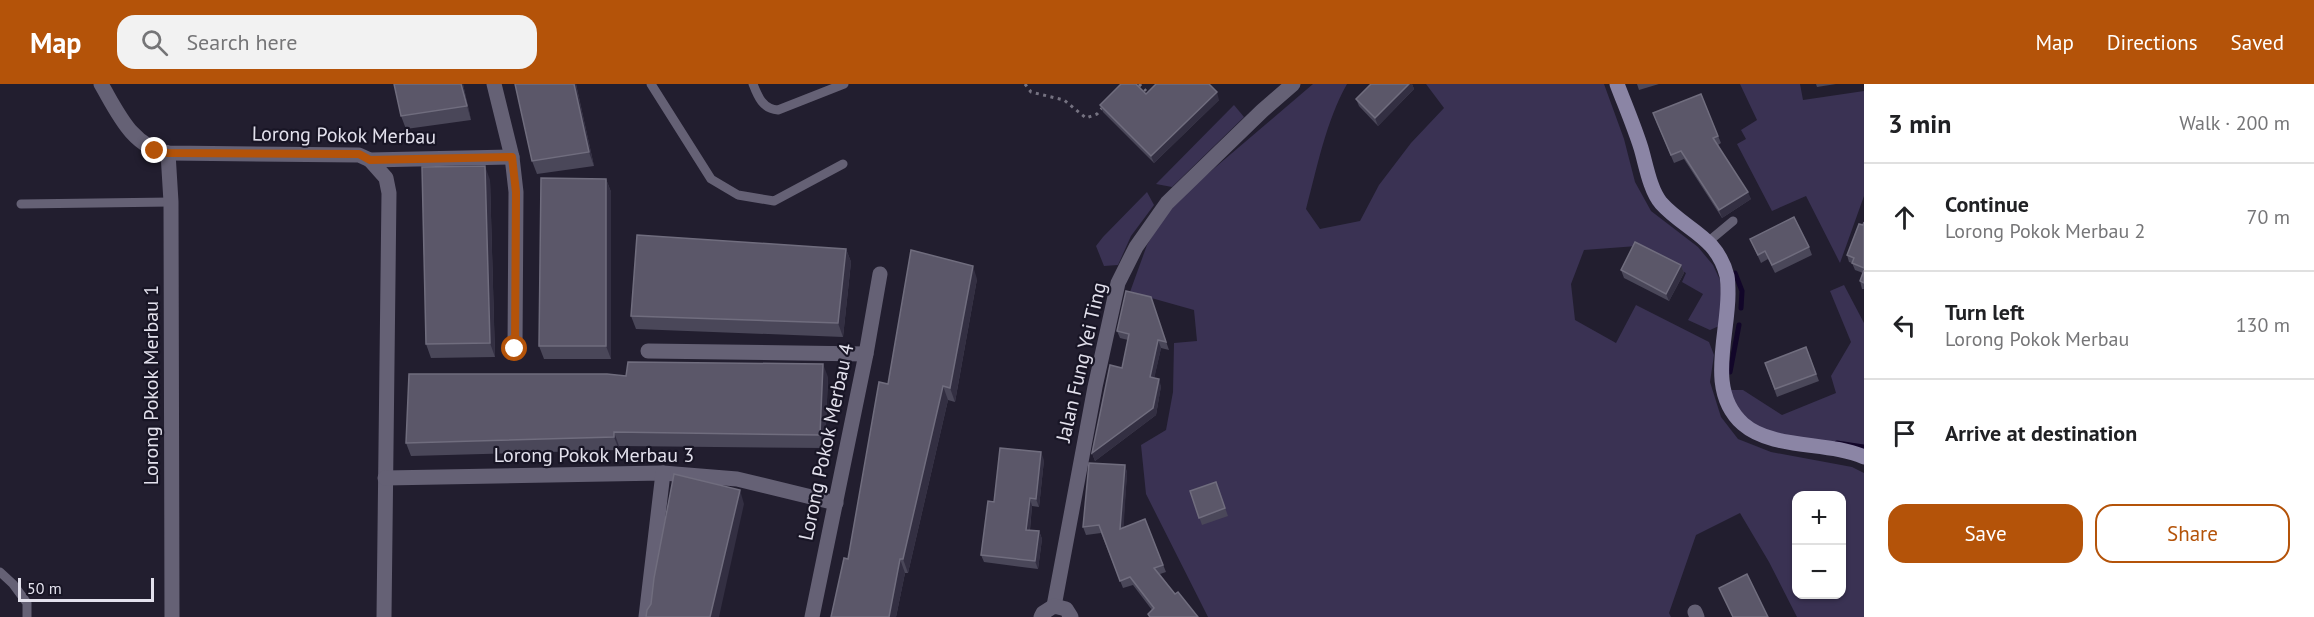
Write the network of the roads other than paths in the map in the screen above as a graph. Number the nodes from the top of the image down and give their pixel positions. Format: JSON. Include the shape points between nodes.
{"nodes":[{"id":1,"x":101,"y":84,"type":"edge"},
{"id":2,"x":494,"y":84,"type":"edge"},
{"id":3,"x":651,"y":84,"type":"edge"},
{"id":4,"x":753,"y":84,"type":"edge"},
{"id":5,"x":843,"y":84,"type":"edge"},
{"id":6,"x":1293,"y":84,"type":"edge"},
{"id":7,"x":1617,"y":84,"type":"edge"},
{"id":8,"x":168,"y":153,"type":"junction"},
{"id":9,"x":512,"y":157,"type":"junction"},
{"id":10,"x":370,"y":160,"type":"junction"},
{"id":11,"x":843,"y":164,"type":"dead end"},
{"id":12,"x":171,"y":202,"type":"junction"},
{"id":13,"x":21,"y":204,"type":"dead end"},
{"id":14,"x":1733,"y":221,"type":"dead end"},
{"id":15,"x":1709,"y":241,"type":"junction"},
{"id":16,"x":880,"y":274,"type":"dead end"},
{"id":17,"x":515,"y":349,"type":"dead end"},
{"id":18,"x":648,"y":351,"type":"dead end"},
{"id":19,"x":866,"y":354,"type":"junction"},
{"id":20,"x":1864,"y":457,"type":"edge"},
{"id":21,"x":663,"y":473,"type":"junction"},
{"id":22,"x":385,"y":478,"type":"junction"},
{"id":23,"x":836,"y":502,"type":"junction"},
{"id":24,"x":0,"y":572,"type":"edge"},
{"id":25,"x":1054,"y":606,"type":"junction"},
{"id":26,"x":27,"y":617,"type":"edge"},
{"id":27,"x":172,"y":617,"type":"edge"},
{"id":28,"x":384,"y":617,"type":"edge"},
{"id":29,"x":646,"y":617,"type":"edge"},
{"id":30,"x":812,"y":617,"type":"edge"},
{"id":31,"x":1041,"y":617,"type":"edge"},
{"id":32,"x":1071,"y":617,"type":"edge"}],
"edges":[{"from":1,"to":8,"type":"street","name":"Lorong Pokok Merbau","via":[[124,125],[142,143]]},
{"from":2,"to":9,"type":"street"},
{"from":3,"to":11,"type":"lane","via":[[711,179],[738,195],[774,201]]},
{"from":4,"to":5,"type":"lane","via":[[760,100],[778,110]]},
{"from":6,"to":25,"type":"street","name":"Jalan Fung Yei Ting","via":[[1167,203],[1118,284]]},
{"from":7,"to":15,"type":"street","via":[[1660,202]]},
{"from":8,"to":10,"type":"street","name":"Lorong Pokok Merbau","via":[[359,154]]},
{"from":8,"to":12,"type":"street","name":"Lorong Pokok Merbau 1"},
{"from":9,"to":10,"type":"street","name":"Lorong Pokok Merbau"},
{"from":9,"to":17,"type":"street","via":[[516,192]]},
{"from":10,"to":22,"type":"street","via":[[386,178],[389,193]]},
{"from":12,"to":13,"type":"lane"},
{"from":12,"to":27,"type":"street","name":"Lorong Pokok Merbau 1"},
{"from":14,"to":15,"type":"lane"},
{"from":15,"to":20,"type":"street","via":[[1727,277],[1728,309],[1720,378],[1731,411],[1744,425],[1770,438]]},
{"from":16,"to":19,"type":"street","name":"Lorong Pokok Merbau 4"},
{"from":18,"to":19,"type":"street"},
{"from":19,"to":23,"type":"street","name":"Lorong Pokok Merbau 4"},
{"from":21,"to":22,"type":"street","name":"Lorong Pokok Merbau 3"},
{"from":21,"to":23,"type":"street","name":"Lorong Pokok Merbau 3","via":[[737,479]]},
{"from":21,"to":29,"type":"street"},
{"from":22,"to":28,"type":"street"},
{"from":23,"to":30,"type":"street","name":"Lorong Pokok Merbau 4"},
{"from":24,"to":26,"type":"lane","via":[[27,603]]},
{"from":25,"to":31,"type":"street"},
{"from":25,"to":32,"type":"street","via":[[1066,609]]}]}
